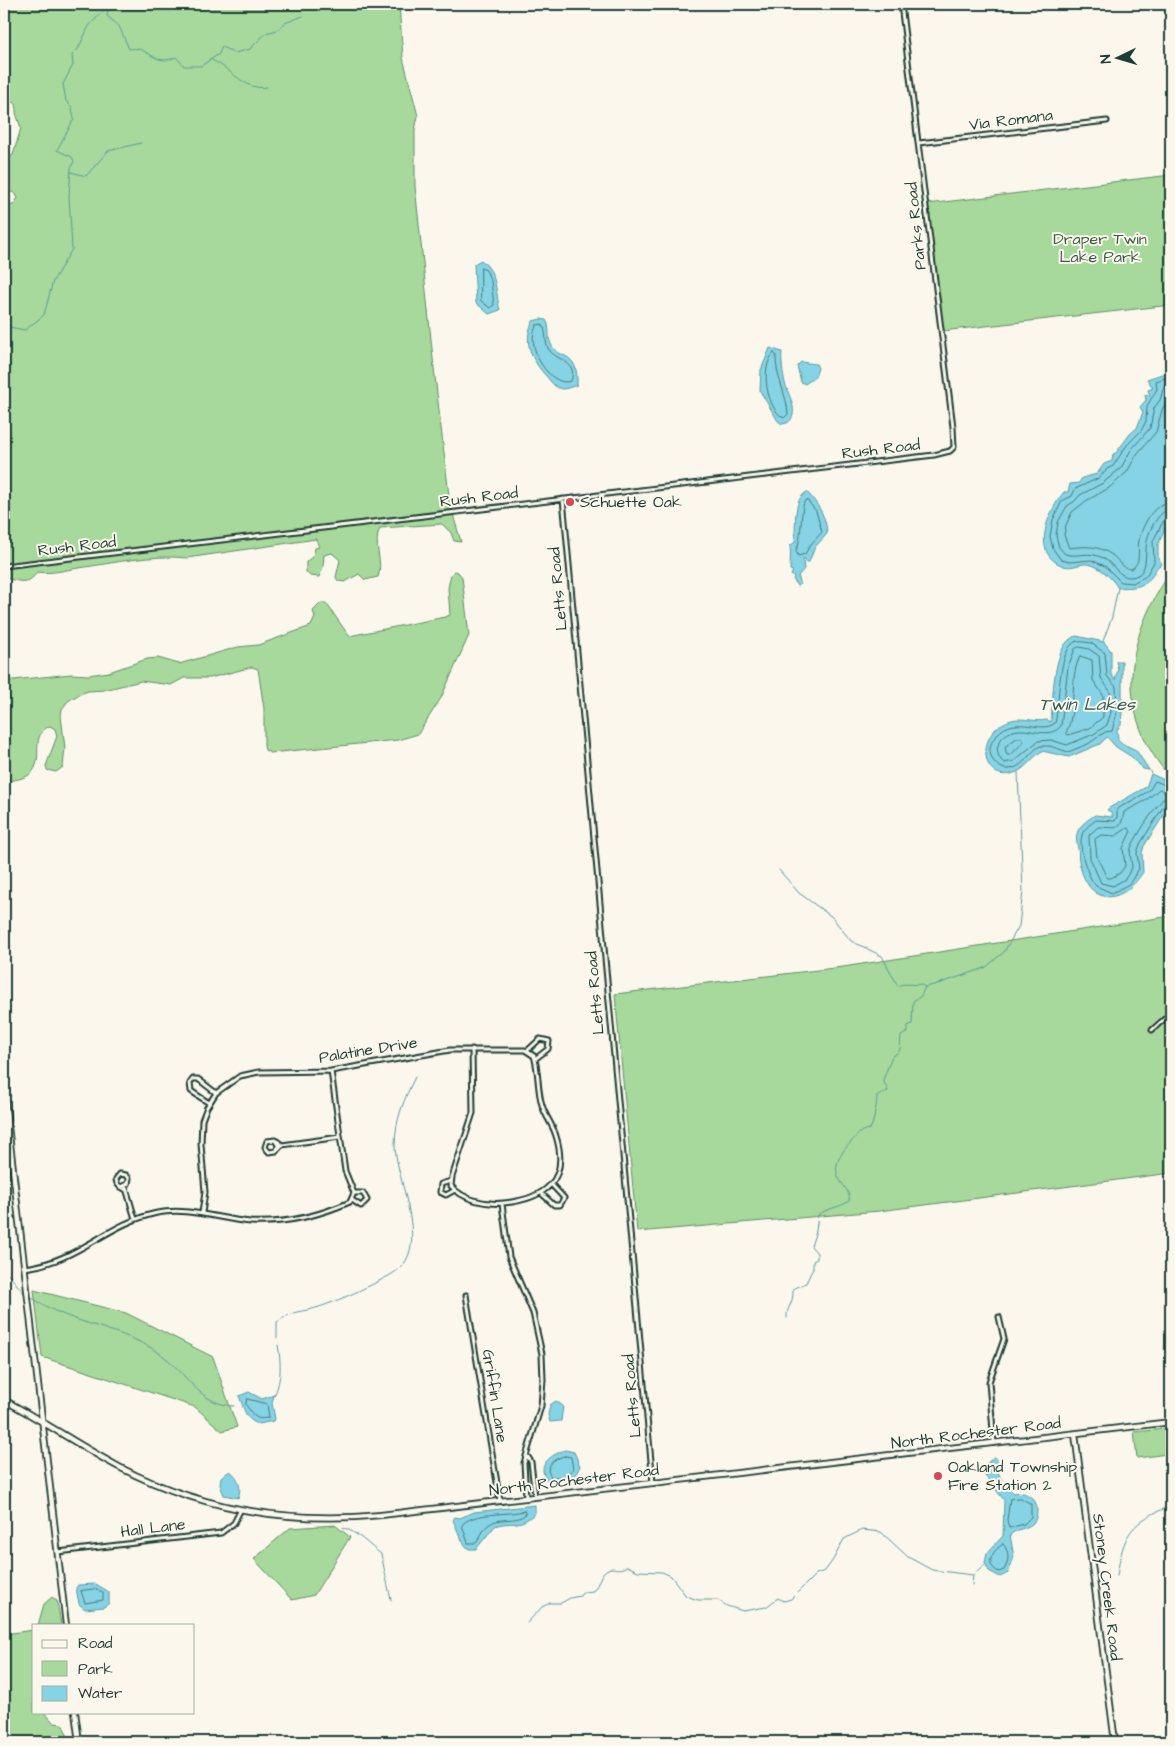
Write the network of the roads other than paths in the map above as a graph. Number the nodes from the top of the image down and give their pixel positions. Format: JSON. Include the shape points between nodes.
{"nodes":[{"id":1,"x":901,"y":4,"type":"edge"},
{"id":2,"x":1107,"y":121,"type":"dead end"},
{"id":3,"x":919,"y":143,"type":"junction"},
{"id":4,"x":954,"y":446,"type":"joint"},
{"id":5,"x":563,"y":499,"type":"junction"},
{"id":6,"x":4,"y":566,"type":"edge"},
{"id":7,"x":1171,"y":1013,"type":"edge"},
{"id":8,"x":1152,"y":1030,"type":"dead end"},
{"id":9,"x":472,"y":1049,"type":"junction"},
{"id":10,"x":528,"y":1050,"type":"junction"},
{"id":11,"x":536,"y":1059,"type":"junction"},
{"id":12,"x":331,"y":1071,"type":"junction"},
{"id":13,"x":4,"y":1092,"type":"edge"},
{"id":14,"x":216,"y":1093,"type":"junction"},
{"id":15,"x":209,"y":1103,"type":"junction"},
{"id":16,"x":340,"y":1137,"type":"junction"},
{"id":17,"x":277,"y":1142,"type":"junction"},
{"id":18,"x":282,"y":1145,"type":"junction"},
{"id":19,"x":277,"y":1150,"type":"junction"},
{"id":20,"x":451,"y":1181,"type":"junction"},
{"id":21,"x":128,"y":1184,"type":"junction"},
{"id":22,"x":551,"y":1184,"type":"junction"},
{"id":23,"x":120,"y":1186,"type":"junction"},
{"id":24,"x":126,"y":1190,"type":"junction"},
{"id":25,"x":455,"y":1190,"type":"junction"},
{"id":26,"x":354,"y":1193,"type":"junction"},
{"id":27,"x":542,"y":1194,"type":"junction"},
{"id":28,"x":352,"y":1200,"type":"junction"},
{"id":29,"x":502,"y":1204,"type":"junction"},
{"id":30,"x":202,"y":1213,"type":"junction"},
{"id":31,"x":135,"y":1219,"type":"junction"},
{"id":32,"x":25,"y":1268,"type":"junction"},
{"id":33,"x":466,"y":1295,"type":"dead end"},
{"id":34,"x":999,"y":1317,"type":"dead end"},
{"id":35,"x":4,"y":1400,"type":"edge"},
{"id":36,"x":1171,"y":1422,"type":"edge"},
{"id":37,"x":43,"y":1423,"type":"junction"},
{"id":38,"x":1075,"y":1434,"type":"junction"},
{"id":39,"x":994,"y":1443,"type":"junction"},
{"id":40,"x":528,"y":1456,"type":"junction"},
{"id":41,"x":653,"y":1483,"type":"junction"},
{"id":42,"x":534,"y":1497,"type":"junction"},
{"id":43,"x":526,"y":1498,"type":"junction"},
{"id":44,"x":500,"y":1501,"type":"junction"},
{"id":45,"x":240,"y":1511,"type":"junction"},
{"id":46,"x":58,"y":1552,"type":"junction"},
{"id":47,"x":66,"y":1624,"type":"edge"},
{"id":48,"x":75,"y":1714,"type":"edge"},
{"id":49,"x":79,"y":1742,"type":"edge"},
{"id":50,"x":1115,"y":1742,"type":"edge"}],
"edges":[{"from":1,"to":3,"type":"street","name":"Parks Road"},
{"from":2,"to":3,"type":"street","name":"Via Romana"},
{"from":3,"to":4,"type":"street","name":"Parks Road"},
{"from":4,"to":5,"type":"street","name":"Rush Road","via":[[950,451],[934,455]]},
{"from":5,"to":6,"type":"street","name":"Rush Road"},
{"from":5,"to":41,"type":"street","name":"Letts Road"},
{"from":7,"to":8,"type":"street"},
{"from":9,"to":10,"type":"street","name":"Palatine Drive"},
{"from":9,"to":12,"type":"street","name":"Palatine Drive"},
{"from":9,"to":20,"type":"street","via":[[473,1112]]},
{"from":10,"to":11,"type":"street"},
{"from":10,"to":11,"type":"street","name":"Palatine Drive","via":[[540,1039],[548,1041],[548,1049]]},
{"from":11,"to":22,"type":"street","via":[[541,1100],[558,1148],[558,1168]]},
{"from":12,"to":14,"type":"street","name":"Palatine Drive","via":[[250,1073]]},
{"from":12,"to":16,"type":"street"},
{"from":13,"to":32,"type":"main road"},
{"from":14,"to":15,"type":"street","name":"Palatine Drive"},
{"from":14,"to":15,"type":"street","via":[[198,1079],[191,1081],[191,1091]]},
{"from":15,"to":30,"type":"street","name":"Palatine Drive","via":[[200,1135],[205,1177]]},
{"from":16,"to":18,"type":"street"},
{"from":16,"to":26,"type":"street","via":[[345,1171]]},
{"from":17,"to":18,"type":"street"},
{"from":17,"to":19,"type":"street"},
{"from":17,"to":19,"type":"street","via":[[269,1140],[265,1147],[269,1152]]},
{"from":18,"to":19,"type":"street"},
{"from":20,"to":25,"type":"street"},
{"from":20,"to":25,"type":"street","via":[[441,1184],[440,1192],[446,1195]]},
{"from":21,"to":23,"type":"street"},
{"from":21,"to":23,"type":"street","via":[[128,1176],[122,1174],[116,1180]]},
{"from":21,"to":24,"type":"street"},
{"from":22,"to":27,"type":"street"},
{"from":22,"to":27,"type":"street","via":[[564,1198],[560,1205],[554,1205]]},
{"from":23,"to":24,"type":"street"},
{"from":24,"to":31,"type":"street"},
{"from":25,"to":29,"type":"street","via":[[480,1202]]},
{"from":26,"to":28,"type":"street"},
{"from":26,"to":28,"type":"street","via":[[363,1193],[368,1200],[361,1206]]},
{"from":27,"to":29,"type":"street","via":[[525,1201]]},
{"from":28,"to":30,"type":"street","via":[[319,1214],[283,1221],[251,1222]]},
{"from":29,"to":40,"type":"street","via":[[509,1257],[533,1312],[542,1354],[540,1406]]},
{"from":30,"to":31,"type":"street","via":[[175,1211]]},
{"from":31,"to":32,"type":"street","via":[[67,1257]]},
{"from":32,"to":37,"type":"main road"},
{"from":33,"to":44,"type":"street","name":"Griffin Lane"},
{"from":34,"to":39,"type":"street","via":[[1004,1339],[989,1382]]},
{"from":35,"to":37,"type":"main road","name":"North Rochester Road"},
{"from":36,"to":38,"type":"main road","name":"North Rochester Road"},
{"from":37,"to":45,"type":"main road","name":"North Rochester Road","via":[[157,1485]]},
{"from":37,"to":46,"type":"main road"},
{"from":38,"to":39,"type":"main road","name":"North Rochester Road"},
{"from":38,"to":50,"type":"main road","name":"Stoney Creek Road"},
{"from":39,"to":41,"type":"main road","name":"North Rochester Road"},
{"from":40,"to":42,"type":"street"},
{"from":40,"to":43,"type":"street","via":[[523,1469]]},
{"from":41,"to":42,"type":"main road","name":"North Rochester Road"},
{"from":42,"to":43,"type":"main road","name":"North Rochester Road"},
{"from":43,"to":44,"type":"main road","name":"North Rochester Road"},
{"from":44,"to":45,"type":"main road","name":"North Rochester Road","via":[[341,1518]]},
{"from":45,"to":46,"type":"street","name":"Hall Lane","via":[[234,1524],[221,1532]]},
{"from":46,"to":47,"type":"main road"},
{"from":48,"to":49,"type":"main road"}]}
